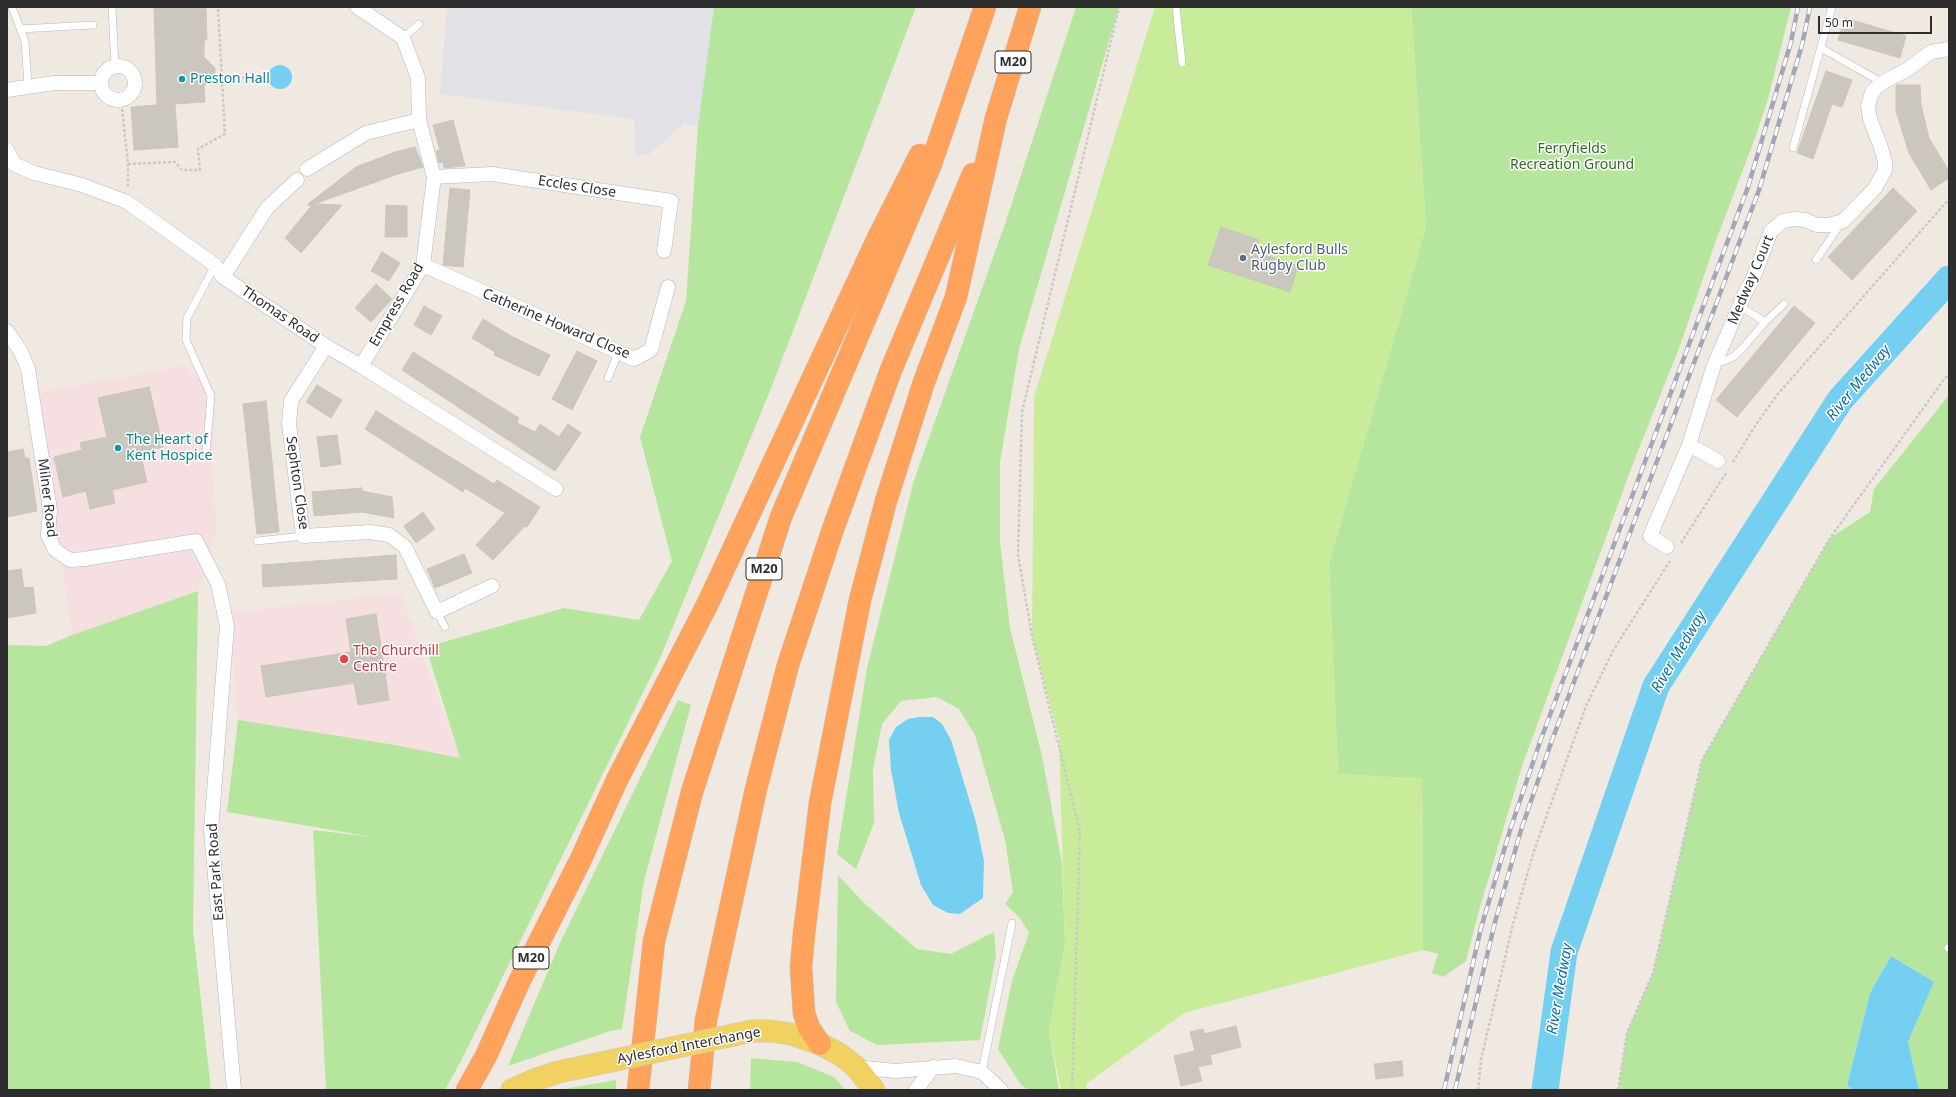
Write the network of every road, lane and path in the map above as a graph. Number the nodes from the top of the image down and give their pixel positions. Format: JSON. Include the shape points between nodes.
{"nodes":[{"id":1,"x":12,"y":7,"type":"edge"},
{"id":2,"x":112,"y":7,"type":"edge"},
{"id":3,"x":218,"y":7,"type":"edge"},
{"id":4,"x":357,"y":7,"type":"edge"},
{"id":5,"x":985,"y":7,"type":"edge"},
{"id":6,"x":1030,"y":7,"type":"edge"},
{"id":7,"x":1120,"y":7,"type":"edge"},
{"id":8,"x":1176,"y":7,"type":"edge"},
{"id":9,"x":1832,"y":7,"type":"edge"},
{"id":10,"x":419,"y":24,"type":"dead end"},
{"id":11,"x":93,"y":25,"type":"dead end"},
{"id":12,"x":20,"y":29,"type":"junction"},
{"id":13,"x":403,"y":38,"type":"junction"},
{"id":14,"x":1821,"y":48,"type":"junction"},
{"id":15,"x":1949,"y":49,"type":"edge"},
{"id":16,"x":1182,"y":63,"type":"dead end"},
{"id":17,"x":115,"y":66,"type":"junction"},
{"id":18,"x":962,"y":70,"type":"junction"},
{"id":19,"x":222,"y":78,"type":"junction"},
{"id":20,"x":250,"y":78,"type":"dead end"},
{"id":21,"x":1883,"y":83,"type":"junction"},
{"id":22,"x":101,"y":84,"type":"junction"},
{"id":23,"x":28,"y":86,"type":"junction"},
{"id":24,"x":7,"y":90,"type":"edge"},
{"id":25,"x":121,"y":99,"type":"junction"},
{"id":26,"x":996,"y":118,"type":"junction"},
{"id":27,"x":420,"y":120,"type":"junction"},
{"id":28,"x":1793,"y":148,"type":"dead end"},
{"id":29,"x":7,"y":150,"type":"edge"},
{"id":30,"x":128,"y":164,"type":"junction"},
{"id":31,"x":10,"y":168,"type":"edge"},
{"id":32,"x":307,"y":169,"type":"dead end"},
{"id":33,"x":434,"y":178,"type":"junction"},
{"id":34,"x":297,"y":180,"type":"dead end"},
{"id":35,"x":1949,"y":199,"type":"edge"},
{"id":36,"x":128,"y":202,"type":"junction"},
{"id":37,"x":1843,"y":221,"type":"junction"},
{"id":38,"x":664,"y":251,"type":"dead end"},
{"id":39,"x":1816,"y":260,"type":"dead end"},
{"id":40,"x":215,"y":265,"type":"junction"},
{"id":41,"x":423,"y":266,"type":"junction"},
{"id":42,"x":223,"y":277,"type":"junction"},
{"id":43,"x":668,"y":287,"type":"dead end"},
{"id":44,"x":1784,"y":304,"type":"dead end"},
{"id":45,"x":1740,"y":306,"type":"junction"},
{"id":46,"x":1765,"y":322,"type":"junction"},
{"id":47,"x":7,"y":331,"type":"edge"},
{"id":48,"x":326,"y":346,"type":"junction"},
{"id":49,"x":618,"y":353,"type":"junction"},
{"id":50,"x":1714,"y":365,"type":"junction"},
{"id":51,"x":361,"y":366,"type":"junction"},
{"id":52,"x":1949,"y":375,"type":"edge"},
{"id":53,"x":608,"y":378,"type":"dead end"},
{"id":54,"x":1689,"y":445,"type":"junction"},
{"id":55,"x":206,"y":453,"type":"dead end"},
{"id":56,"x":1718,"y":461,"type":"dead end"},
{"id":57,"x":556,"y":489,"type":"dead end"},
{"id":58,"x":303,"y":536,"type":"junction"},
{"id":59,"x":257,"y":541,"type":"dead end"},
{"id":60,"x":1674,"y":549,"type":"junction"},
{"id":61,"x":218,"y":584,"type":"joint"},
{"id":62,"x":492,"y":586,"type":"dead end"},
{"id":63,"x":437,"y":612,"type":"junction"},
{"id":64,"x":444,"y":627,"type":"dead end"},
{"id":65,"x":1012,"y":923,"type":"dead end"},
{"id":66,"x":820,"y":1044,"type":"junction"},
{"id":67,"x":486,"y":1056,"type":"junction"},
{"id":68,"x":856,"y":1067,"type":"junction"},
{"id":69,"x":933,"y":1067,"type":"junction"},
{"id":70,"x":982,"y":1072,"type":"junction"},
{"id":71,"x":234,"y":1090,"type":"edge"},
{"id":72,"x":467,"y":1090,"type":"edge"},
{"id":73,"x":474,"y":1090,"type":"edge"},
{"id":74,"x":512,"y":1090,"type":"edge"},
{"id":75,"x":638,"y":1090,"type":"edge"},
{"id":76,"x":699,"y":1090,"type":"edge"},
{"id":77,"x":874,"y":1090,"type":"edge"},
{"id":78,"x":916,"y":1090,"type":"edge"},
{"id":79,"x":1001,"y":1090,"type":"edge"},
{"id":80,"x":1072,"y":1090,"type":"edge"},
{"id":81,"x":1478,"y":1090,"type":"edge"},
{"id":82,"x":1618,"y":1090,"type":"edge"}],
"edges":[{"from":1,"to":12,"type":"lane"},
{"from":2,"to":17,"type":"lane"},
{"from":3,"to":19,"type":"path"},
{"from":4,"to":13,"type":"street"},
{"from":5,"to":18,"type":"highway","number":"M20"},
{"from":6,"to":26,"type":"highway","number":"M20"},
{"from":7,"to":80,"type":"path","via":[[1022,412],[1018,555],[1032,636],[1080,832]]},
{"from":8,"to":16,"type":"lane"},
{"from":9,"to":14,"type":"lane"},
{"from":10,"to":13,"type":"lane"},
{"from":11,"to":12,"type":"lane"},
{"from":12,"to":23,"type":"lane","via":[[25,41]]},
{"from":13,"to":27,"type":"street","name":"Empress Road","via":[[418,78]]},
{"from":14,"to":21,"type":"lane"},
{"from":14,"to":28,"type":"lane"},
{"from":15,"to":21,"type":"street","via":[[1931,52]]},
{"from":17,"to":22,"type":"street","via":[[106,70]]},
{"from":17,"to":25,"type":"street","via":[[131,71],[135,82],[131,93]]},
{"from":18,"to":67,"type":"highway","number":"M20","via":[[877,240],[708,603],[617,780]]},
{"from":18,"to":75,"type":"highway","number":"M20","via":[[931,164],[781,517],[692,792],[654,941]]},
{"from":19,"to":20,"type":"path"},
{"from":19,"to":30,"type":"path","via":[[225,134],[198,149],[200,170],[182,170],[175,162]]},
{"from":21,"to":37,"type":"street","via":[[1872,92],[1868,106],[1870,120],[1885,161],[1885,170],[1875,188]]},
{"from":22,"to":23,"type":"street","via":[[54,83]]},
{"from":22,"to":25,"type":"street","via":[[105,94],[110,98]]},
{"from":23,"to":24,"type":"street"},
{"from":25,"to":30,"type":"path"},
{"from":26,"to":66,"type":"highway","number":"M20","via":[[956,297],[924,382],[886,501],[860,600],[820,803],[801,967],[804,1013],[809,1028]]},
{"from":26,"to":76,"type":"highway","number":"M20","via":[[892,370],[788,665],[756,789],[706,1020]]},
{"from":27,"to":32,"type":"street","via":[[366,133]]},
{"from":27,"to":33,"type":"street","name":"Empress Road"},
{"from":29,"to":31,"type":"street","name":"Thomas Road"},
{"from":30,"to":36,"type":"path"},
{"from":31,"to":36,"type":"street","name":"Thomas Road","via":[[82,185]]},
{"from":33,"to":38,"type":"street","name":"Eccles Close","via":[[492,174],[671,201]]},
{"from":33,"to":41,"type":"street","name":"Empress Road"},
{"from":34,"to":42,"type":"street","via":[[267,208]]},
{"from":35,"to":60,"type":"path","via":[[1777,395]]},
{"from":36,"to":40,"type":"street","name":"Thomas Road"},
{"from":37,"to":39,"type":"lane"},
{"from":37,"to":45,"type":"street","name":"Medway Court","via":[[1829,225],[1795,219],[1783,221],[1771,231]]},
{"from":40,"to":42,"type":"street","name":"Thomas Road"},
{"from":40,"to":55,"type":"lane","via":[[187,318],[186,340],[211,396]]},
{"from":41,"to":49,"type":"street","name":"Catherine Howard Close"},
{"from":41,"to":51,"type":"street","name":"Empress Road"},
{"from":42,"to":48,"type":"street","name":"Thomas Road"},
{"from":43,"to":49,"type":"street","name":"Catherine Howard Close","via":[[650,350],[634,358]]},
{"from":44,"to":46,"type":"lane"},
{"from":45,"to":46,"type":"lane"},
{"from":45,"to":50,"type":"street","name":"Medway Court"},
{"from":46,"to":50,"type":"lane","via":[[1733,357]]},
{"from":47,"to":61,"type":"street","name":"Milner Road","via":[[22,352],[28,368],[50,510],[48,535],[55,550],[70,560],[84,560],[196,541]]},
{"from":48,"to":51,"type":"street","name":"Thomas Road"},
{"from":48,"to":58,"type":"street","name":"Sephton Close","via":[[291,401],[289,424]]},
{"from":49,"to":53,"type":"lane"},
{"from":50,"to":54,"type":"street","name":"Medway Court"},
{"from":51,"to":57,"type":"street","name":"Thomas Road"},
{"from":52,"to":82,"type":"path","via":[[1830,538],[1702,760],[1653,973],[1627,1034]]},
{"from":54,"to":56,"type":"street"},
{"from":54,"to":60,"type":"street","name":"Medway Court","via":[[1650,536]]},
{"from":58,"to":59,"type":"lane"},
{"from":58,"to":63,"type":"street","name":"Sephton Close","via":[[370,532],[389,535],[405,547]]},
{"from":60,"to":81,"type":"path","via":[[1614,649],[1586,706],[1533,854],[1513,924],[1486,1037]]},
{"from":61,"to":71,"type":"street","name":"East Park Road","via":[[227,626],[211,830]]},
{"from":62,"to":63,"type":"street"},
{"from":63,"to":64,"type":"lane"},
{"from":65,"to":70,"type":"lane"},
{"from":66,"to":68,"type":"main road","name":"Aylesford Interchange","via":[[841,1055]]},
{"from":66,"to":74,"type":"main road","name":"Aylesford Interchange","bridge":true,"via":[[791,1034],[752,1031],[558,1072]]},
{"from":67,"to":72,"type":"highway","number":"M20"},
{"from":67,"to":73,"type":"highway","number":"M20"},
{"from":68,"to":69,"type":"street","via":[[895,1071]]},
{"from":68,"to":77,"type":"main road","name":"Aylesford Interchange"},
{"from":69,"to":70,"type":"street","via":[[956,1066]]},
{"from":69,"to":78,"type":"street"},
{"from":70,"to":79,"type":"street"}]}
